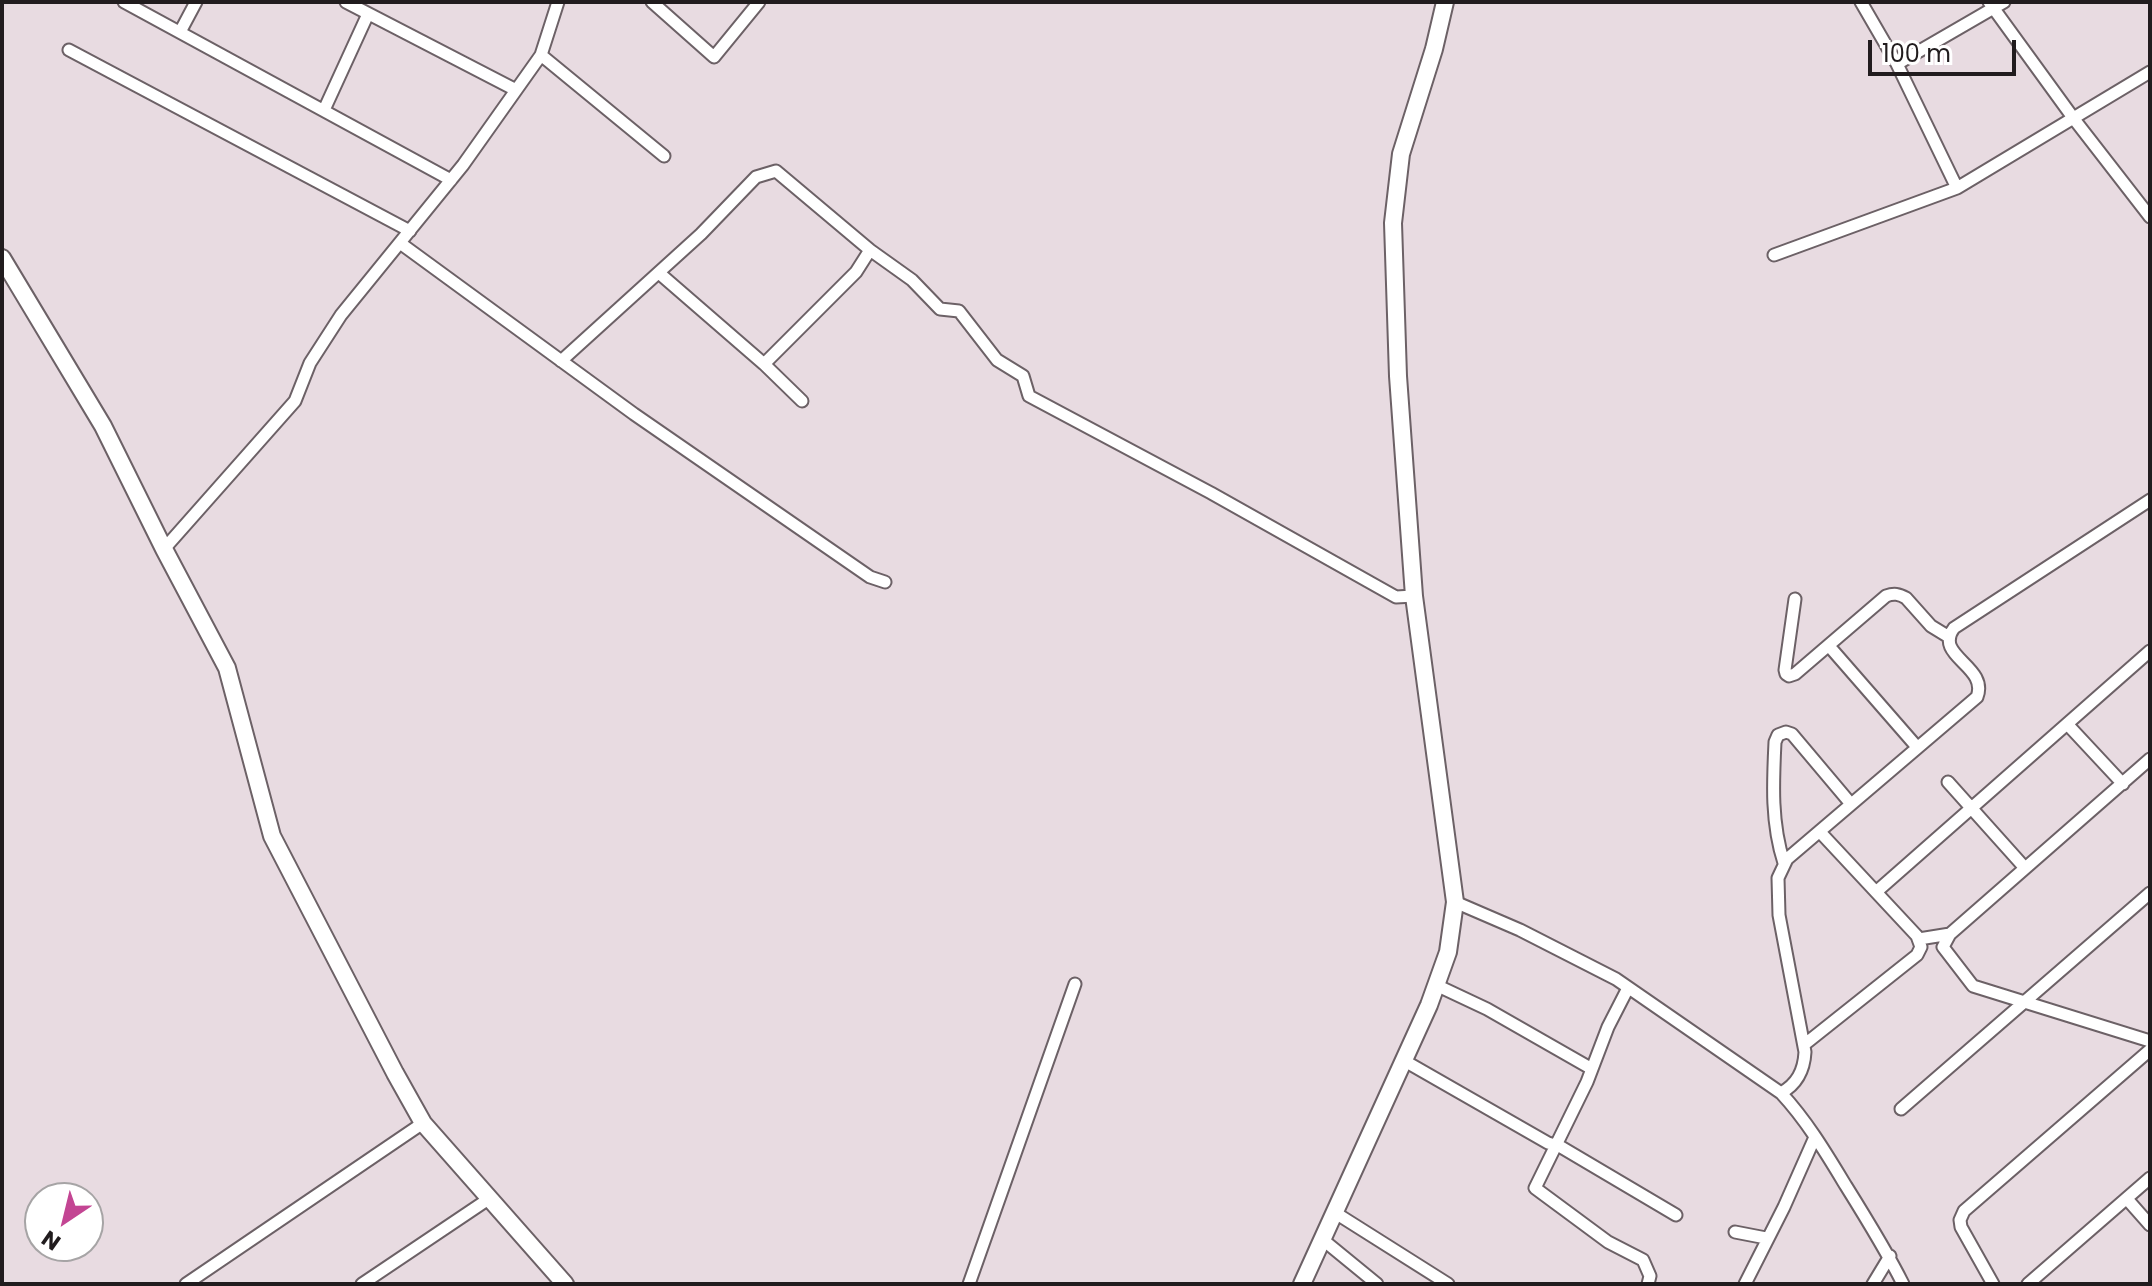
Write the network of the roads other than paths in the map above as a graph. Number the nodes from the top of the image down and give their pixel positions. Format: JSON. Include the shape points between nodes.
{"nodes":[{"id":1,"x":124,"y":2,"type":"edge"},
{"id":2,"x":196,"y":2,"type":"edge"},
{"id":3,"x":346,"y":2,"type":"edge"},
{"id":4,"x":558,"y":2,"type":"edge"},
{"id":5,"x":652,"y":2,"type":"edge"},
{"id":6,"x":759,"y":2,"type":"edge"},
{"id":7,"x":1445,"y":2,"type":"edge"},
{"id":8,"x":1861,"y":2,"type":"edge"},
{"id":9,"x":1996,"y":4,"type":"edge"},
{"id":10,"x":368,"y":14,"type":"junction"},
{"id":11,"x":180,"y":32,"type":"junction"},
{"id":12,"x":69,"y":50,"type":"dead end"},
{"id":13,"x":541,"y":55,"type":"junction"},
{"id":14,"x":1897,"y":64,"type":"junction"},
{"id":15,"x":2150,"y":72,"type":"edge"},
{"id":16,"x":516,"y":90,"type":"junction"},
{"id":17,"x":324,"y":110,"type":"junction"},
{"id":18,"x":2074,"y":119,"type":"junction"},
{"id":19,"x":664,"y":156,"type":"dead end"},
{"id":20,"x":451,"y":180,"type":"junction"},
{"id":21,"x":1957,"y":188,"type":"junction"},
{"id":22,"x":2150,"y":217,"type":"edge"},
{"id":23,"x":410,"y":231,"type":"junction"},
{"id":24,"x":400,"y":243,"type":"junction"},
{"id":25,"x":870,"y":250,"type":"junction"},
{"id":26,"x":1774,"y":255,"type":"dead end"},
{"id":27,"x":2,"y":258,"type":"edge"},
{"id":28,"x":659,"y":273,"type":"junction"},
{"id":29,"x":561,"y":361,"type":"junction"},
{"id":30,"x":764,"y":364,"type":"junction"},
{"id":31,"x":802,"y":401,"type":"dead end"},
{"id":32,"x":2150,"y":500,"type":"edge"},
{"id":33,"x":164,"y":549,"type":"junction"},
{"id":34,"x":885,"y":582,"type":"dead end"},
{"id":35,"x":1414,"y":596,"type":"junction"},
{"id":36,"x":1795,"y":599,"type":"dead end"},
{"id":37,"x":1949,"y":637,"type":"junction"},
{"id":38,"x":1829,"y":646,"type":"junction"},
{"id":39,"x":2150,"y":651,"type":"edge"},
{"id":40,"x":2068,"y":725,"type":"junction"},
{"id":41,"x":1917,"y":747,"type":"junction"},
{"id":42,"x":2150,"y":759,"type":"edge"},
{"id":43,"x":1948,"y":782,"type":"dead end"},
{"id":44,"x":2123,"y":784,"type":"junction"},
{"id":45,"x":1851,"y":804,"type":"junction"},
{"id":46,"x":1971,"y":809,"type":"junction"},
{"id":47,"x":1820,"y":832,"type":"junction"},
{"id":48,"x":1784,"y":863,"type":"junction"},
{"id":49,"x":2025,"y":868,"type":"junction"},
{"id":50,"x":1876,"y":892,"type":"junction"},
{"id":51,"x":2150,"y":893,"type":"edge"},
{"id":52,"x":1455,"y":902,"type":"junction"},
{"id":53,"x":1950,"y":934,"type":"junction"},
{"id":54,"x":1919,"y":939,"type":"junction"},
{"id":55,"x":1075,"y":984,"type":"dead end"},
{"id":56,"x":1436,"y":985,"type":"junction"},
{"id":57,"x":1628,"y":988,"type":"junction"},
{"id":58,"x":2025,"y":1003,"type":"junction"},
{"id":59,"x":2150,"y":1042,"type":"edge"},
{"id":60,"x":1805,"y":1044,"type":"junction"},
{"id":61,"x":2150,"y":1050,"type":"edge"},
{"id":62,"x":1403,"y":1060,"type":"junction"},
{"id":63,"x":1592,"y":1069,"type":"junction"},
{"id":64,"x":1781,"y":1093,"type":"junction"},
{"id":65,"x":1901,"y":1109,"type":"dead end"},
{"id":66,"x":423,"y":1123,"type":"junction"},
{"id":67,"x":1815,"y":1137,"type":"junction"},
{"id":68,"x":1556,"y":1145,"type":"junction"},
{"id":69,"x":2150,"y":1178,"type":"edge"},
{"id":70,"x":490,"y":1198,"type":"junction"},
{"id":71,"x":2127,"y":1199,"type":"junction"},
{"id":72,"x":1334,"y":1212,"type":"junction"},
{"id":73,"x":1676,"y":1215,"type":"dead end"},
{"id":74,"x":2150,"y":1225,"type":"edge"},
{"id":75,"x":1735,"y":1232,"type":"dead end"},
{"id":76,"x":1766,"y":1238,"type":"junction"},
{"id":77,"x":1322,"y":1239,"type":"junction"},
{"id":78,"x":1890,"y":1256,"type":"junction"},
{"id":79,"x":377,"y":1280,"type":"edge"},
{"id":80,"x":186,"y":1284,"type":"edge"},
{"id":81,"x":362,"y":1284,"type":"edge"},
{"id":82,"x":565,"y":1284,"type":"edge"},
{"id":83,"x":969,"y":1284,"type":"edge"},
{"id":84,"x":1302,"y":1284,"type":"edge"},
{"id":85,"x":1377,"y":1284,"type":"edge"},
{"id":86,"x":1448,"y":1284,"type":"edge"},
{"id":87,"x":1648,"y":1284,"type":"edge"},
{"id":88,"x":1745,"y":1284,"type":"edge"},
{"id":89,"x":1873,"y":1284,"type":"edge"},
{"id":90,"x":1903,"y":1284,"type":"edge"},
{"id":91,"x":1993,"y":1284,"type":"edge"},
{"id":92,"x":2028,"y":1284,"type":"edge"}],
"edges":[{"from":1,"to":11,"type":"street"},
{"from":2,"to":11,"type":"street"},
{"from":3,"to":10,"type":"street"},
{"from":4,"to":13,"type":"street"},
{"from":5,"to":6,"type":"street","via":[[714,57]]},
{"from":7,"to":35,"type":"street","via":[[1401,154],[1393,223]]},
{"from":8,"to":14,"type":"street"},
{"from":9,"to":14,"type":"street"},
{"from":9,"to":18,"type":"street"},
{"from":10,"to":16,"type":"street"},
{"from":10,"to":17,"type":"street"},
{"from":11,"to":17,"type":"street"},
{"from":12,"to":23,"type":"street"},
{"from":13,"to":16,"type":"street"},
{"from":13,"to":19,"type":"street"},
{"from":14,"to":21,"type":"street"},
{"from":15,"to":18,"type":"street"},
{"from":16,"to":20,"type":"street"},
{"from":17,"to":20,"type":"street"},
{"from":18,"to":21,"type":"street"},
{"from":18,"to":22,"type":"street"},
{"from":20,"to":23,"type":"street"},
{"from":21,"to":26,"type":"street"},
{"from":23,"to":24,"type":"street"},
{"from":24,"to":29,"type":"street"},
{"from":24,"to":33,"type":"street","via":[[341,315],[310,363],[295,401]]},
{"from":25,"to":28,"type":"street","via":[[776,171],[756,177]]},
{"from":25,"to":30,"type":"street","via":[[856,272]]},
{"from":25,"to":35,"type":"street","via":[[912,280],[940,309],[959,311],[997,360],[1023,376],[1029,396],[1396,597]]},
{"from":27,"to":33,"type":"street","via":[[103,426]]},
{"from":28,"to":29,"type":"street"},
{"from":28,"to":30,"type":"street"},
{"from":29,"to":34,"type":"street","via":[[870,577]]},
{"from":30,"to":31,"type":"street"},
{"from":32,"to":37,"type":"street","via":[[1954,628]]},
{"from":33,"to":66,"type":"street","via":[[227,668],[272,836]]},
{"from":35,"to":52,"type":"street"},
{"from":36,"to":38,"type":"street","via":[[1786,674],[1795,674]]},
{"from":37,"to":38,"type":"street","via":[[1897,594],[1886,596]]},
{"from":37,"to":41,"type":"street","via":[[1952,650],[1978,679],[1979,690],[1974,701]]},
{"from":38,"to":41,"type":"street"},
{"from":39,"to":40,"type":"street"},
{"from":40,"to":44,"type":"street"},
{"from":40,"to":46,"type":"street"},
{"from":41,"to":45,"type":"street"},
{"from":42,"to":44,"type":"street"},
{"from":43,"to":46,"type":"street"},
{"from":44,"to":49,"type":"street"},
{"from":45,"to":47,"type":"street"},
{"from":45,"to":48,"type":"street","via":[[1792,734],[1778,735],[1773,810]]},
{"from":46,"to":49,"type":"street"},
{"from":46,"to":50,"type":"street"},
{"from":47,"to":48,"type":"street"},
{"from":47,"to":50,"type":"street"},
{"from":48,"to":60,"type":"street","via":[[1778,878],[1779,915]]},
{"from":49,"to":53,"type":"street"},
{"from":50,"to":54,"type":"street"},
{"from":51,"to":58,"type":"street"},
{"from":52,"to":56,"type":"street","via":[[1448,952]]},
{"from":52,"to":57,"type":"street"},
{"from":53,"to":54,"type":"street"},
{"from":53,"to":58,"type":"street","via":[[1943,947],[1973,986]]},
{"from":54,"to":60,"type":"street","via":[[1917,955]]},
{"from":55,"to":83,"type":"street"},
{"from":56,"to":62,"type":"street"},
{"from":56,"to":63,"type":"street"},
{"from":57,"to":63,"type":"street"},
{"from":57,"to":64,"type":"street"},
{"from":58,"to":59,"type":"street"},
{"from":58,"to":65,"type":"street"},
{"from":60,"to":64,"type":"street","via":[[1803,1069]]},
{"from":61,"to":91,"type":"street","via":[[1964,1211],[1961,1227]]},
{"from":62,"to":68,"type":"street"},
{"from":62,"to":72,"type":"street"},
{"from":63,"to":68,"type":"street"},
{"from":64,"to":67,"type":"street"},
{"from":66,"to":70,"type":"street"},
{"from":66,"to":80,"type":"street"},
{"from":67,"to":76,"type":"street"},
{"from":67,"to":78,"type":"street"},
{"from":68,"to":73,"type":"street"},
{"from":68,"to":87,"type":"street","via":[[1535,1188],[1598,1235],[1643,1260]]},
{"from":69,"to":71,"type":"street"},
{"from":70,"to":79,"type":"street"},
{"from":70,"to":82,"type":"street"},
{"from":71,"to":74,"type":"street"},
{"from":71,"to":92,"type":"street"},
{"from":72,"to":77,"type":"street"},
{"from":72,"to":86,"type":"street"},
{"from":75,"to":76,"type":"street"},
{"from":76,"to":88,"type":"street"},
{"from":77,"to":84,"type":"street"},
{"from":77,"to":85,"type":"street"},
{"from":78,"to":89,"type":"street"},
{"from":78,"to":90,"type":"street"},
{"from":79,"to":81,"type":"street"}]}
